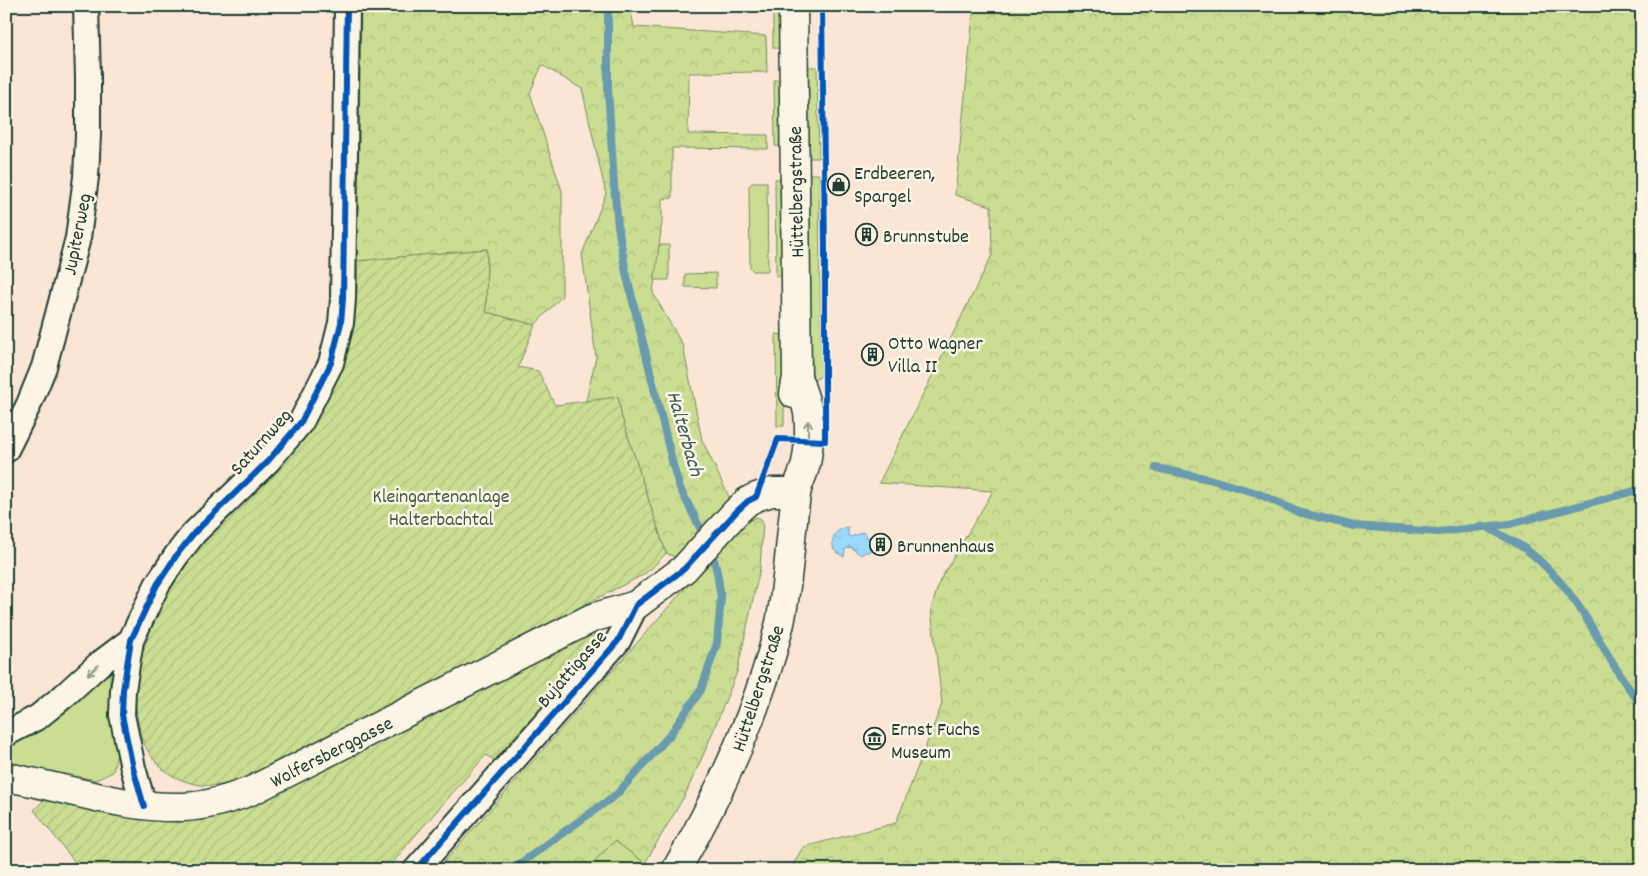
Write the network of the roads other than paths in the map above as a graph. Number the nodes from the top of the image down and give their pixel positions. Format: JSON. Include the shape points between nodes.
{"nodes":[{"id":1,"x":86,"y":6,"type":"edge"},
{"id":2,"x":347,"y":6,"type":"edge"},
{"id":3,"x":794,"y":6,"type":"edge"},
{"id":4,"x":6,"y":450,"type":"edge"},
{"id":5,"x":796,"y":492,"type":"junction"},
{"id":6,"x":636,"y":605,"type":"junction"},
{"id":7,"x":131,"y":640,"type":"junction"},
{"id":8,"x":6,"y":734,"type":"edge"},
{"id":9,"x":6,"y":777,"type":"edge"},
{"id":10,"x":144,"y":806,"type":"junction"},
{"id":11,"x":416,"y":870,"type":"edge"},
{"id":12,"x":676,"y":870,"type":"edge"}],
"edges":[{"from":1,"to":4,"type":"street","name":"Jupiterweg","via":[[86,177],[78,238],[44,367]]},
{"from":2,"to":7,"type":"street","name":"Saturnweg","via":[[343,299],[331,364],[301,422],[268,462],[194,533],[176,556],[157,585]]},
{"from":3,"to":5,"type":"street","name":"Hüttelbergstraße","via":[[797,377],[790,414],[789,461]]},
{"from":5,"to":6,"type":"street","name":"Bujattigasse","via":[[775,492],[748,501],[684,569]]},
{"from":5,"to":12,"type":"street","name":"Hüttelbergstraße","via":[[784,598],[765,675],[727,773]]},
{"from":6,"to":10,"type":"street","name":"Wolfersberggasse","via":[[592,618],[253,790],[202,805]]},
{"from":6,"to":11,"type":"street","name":"Bujattigasse","via":[[618,641]]},
{"from":7,"to":8,"type":"street","name":"Saturnweg","one_way":true,"via":[[38,717]]},
{"from":7,"to":10,"type":"street","name":"Saturnweg","via":[[122,715]]},
{"from":9,"to":10,"type":"street","name":"Wolfersberggasse"}]}
